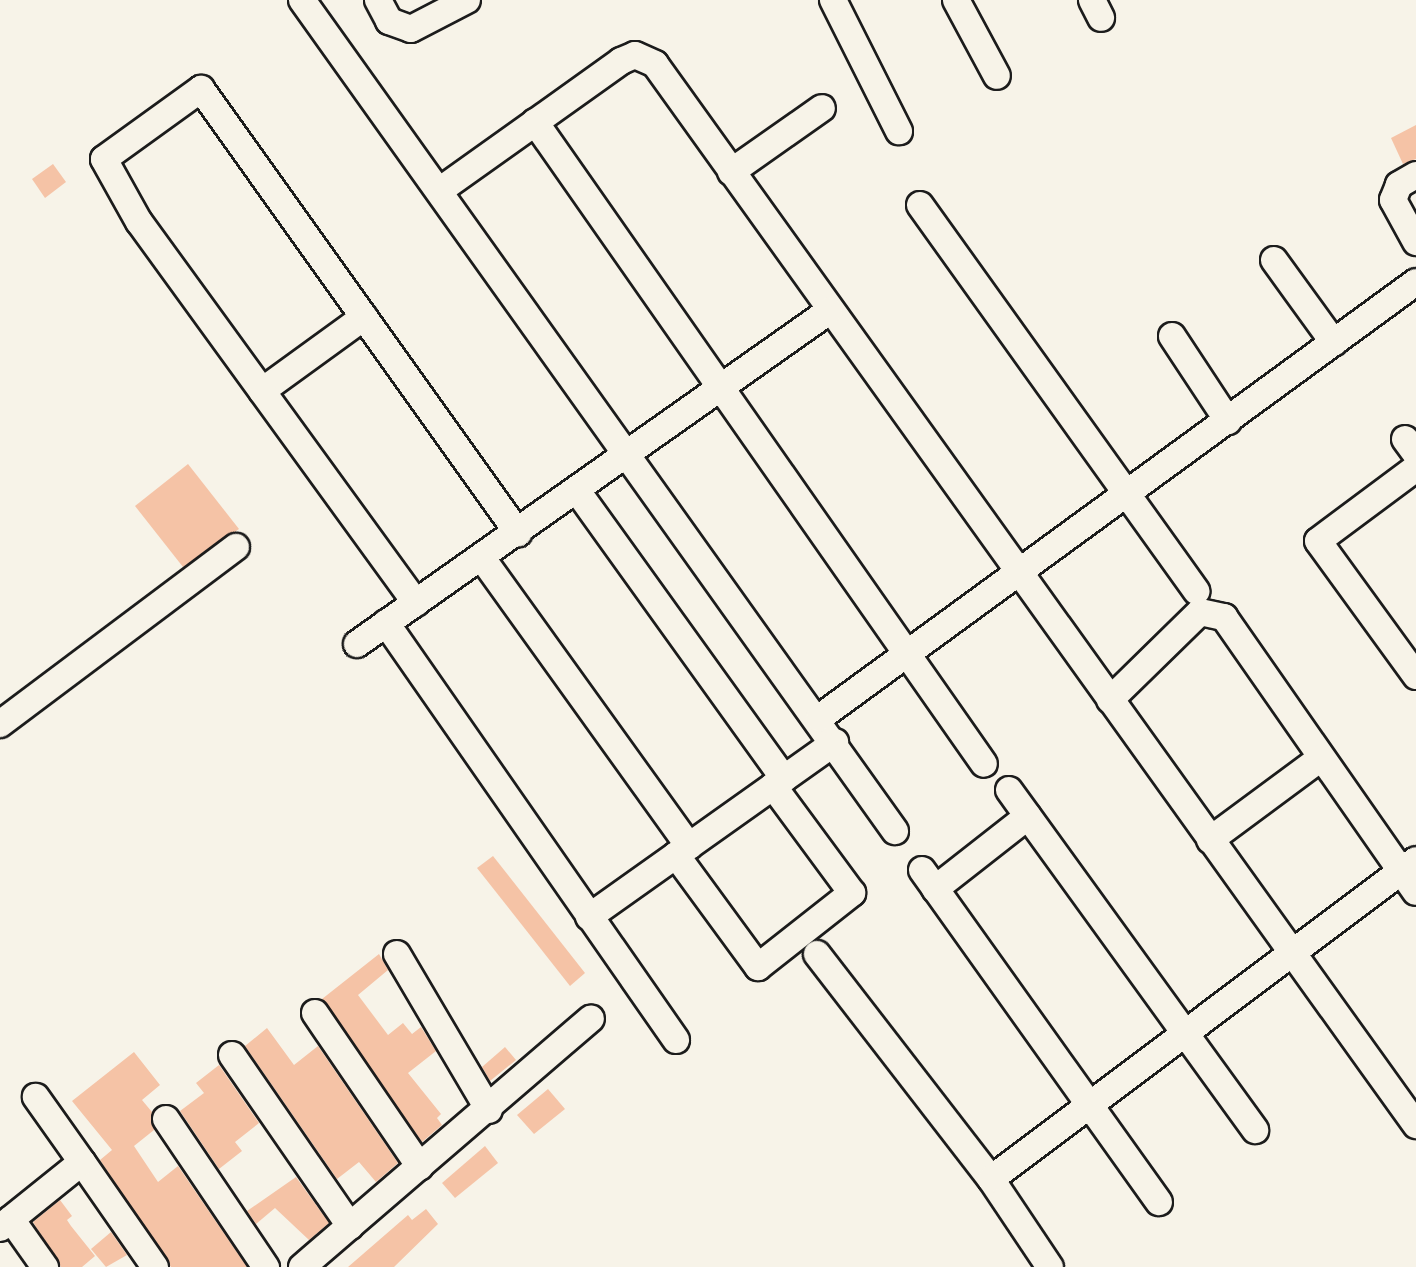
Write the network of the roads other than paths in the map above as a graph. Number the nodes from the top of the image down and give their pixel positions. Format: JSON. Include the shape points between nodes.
{"nodes":[{"id":1,"x":302,"y":0,"type":"edge"},
{"id":2,"x":378,"y":0,"type":"edge"},
{"id":3,"x":467,"y":0,"type":"edge"},
{"id":4,"x":833,"y":0,"type":"edge"},
{"id":5,"x":956,"y":0,"type":"edge"},
{"id":6,"x":997,"y":76,"type":"dead end"},
{"id":7,"x":822,"y":108,"type":"dead end"},
{"id":8,"x":535,"y":122,"type":"junction"},
{"id":9,"x":899,"y":131,"type":"dead end"},
{"id":10,"x":731,"y":172,"type":"junction"},
{"id":11,"x":1416,"y":175,"type":"edge"},
{"id":12,"x":439,"y":191,"type":"junction"},
{"id":13,"x":920,"y":205,"type":"dead end"},
{"id":14,"x":1416,"y":242,"type":"edge"},
{"id":15,"x":1274,"y":260,"type":"dead end"},
{"id":16,"x":1416,"y":282,"type":"edge"},
{"id":17,"x":829,"y":311,"type":"junction"},
{"id":18,"x":364,"y":317,"type":"junction"},
{"id":19,"x":1172,"y":336,"type":"dead end"},
{"id":20,"x":1334,"y":343,"type":"junction"},
{"id":21,"x":262,"y":391,"type":"junction"},
{"id":22,"x":721,"y":391,"type":"junction"},
{"id":23,"x":1228,"y":421,"type":"junction"},
{"id":24,"x":630,"y":456,"type":"junction"},
{"id":25,"x":1416,"y":468,"type":"edge"},
{"id":26,"x":578,"y":492,"type":"junction"},
{"id":27,"x":1127,"y":494,"type":"junction"},
{"id":28,"x":518,"y":533,"type":"junction"},
{"id":29,"x":236,"y":547,"type":"dead end"},
{"id":30,"x":482,"y":558,"type":"junction"},
{"id":31,"x":1017,"y":574,"type":"junction"},
{"id":32,"x":1196,"y":591,"type":"dead end"},
{"id":33,"x":416,"y":603,"type":"junction"},
{"id":34,"x":386,"y":623,"type":"junction"},
{"id":35,"x":357,"y":644,"type":"dead end"},
{"id":36,"x":907,"y":654,"type":"junction"},
{"id":37,"x":1416,"y":676,"type":"edge"},
{"id":38,"x":1110,"y":700,"type":"junction"},
{"id":39,"x":819,"y":718,"type":"junction"},
{"id":40,"x":0,"y":724,"type":"edge"},
{"id":41,"x":835,"y":742,"type":"junction"},
{"id":42,"x":1321,"y":758,"type":"junction"},
{"id":43,"x":984,"y":764,"type":"dead end"},
{"id":44,"x":778,"y":782,"type":"junction"},
{"id":45,"x":1009,"y":790,"type":"dead end"},
{"id":46,"x":1028,"y":816,"type":"junction"},
{"id":47,"x":895,"y":831,"type":"dead end"},
{"id":48,"x":1210,"y":840,"type":"junction"},
{"id":49,"x":683,"y":851,"type":"junction"},
{"id":50,"x":1409,"y":865,"type":"edge"},
{"id":51,"x":1416,"y":892,"type":"edge"},
{"id":52,"x":589,"y":917,"type":"junction"},
{"id":53,"x":1292,"y":953,"type":"junction"},
{"id":54,"x":397,"y":954,"type":"dead end"},
{"id":55,"x":817,"y":954,"type":"dead end"},
{"id":56,"x":315,"y":1013,"type":"dead end"},
{"id":57,"x":591,"y":1018,"type":"dead end"},
{"id":58,"x":1186,"y":1036,"type":"junction"},
{"id":59,"x":676,"y":1040,"type":"dead end"},
{"id":60,"x":232,"y":1055,"type":"dead end"},
{"id":61,"x":36,"y":1097,"type":"dead end"},
{"id":62,"x":1089,"y":1107,"type":"junction"},
{"id":63,"x":489,"y":1110,"type":"junction"},
{"id":64,"x":166,"y":1119,"type":"dead end"},
{"id":65,"x":1416,"y":1125,"type":"edge"},
{"id":66,"x":1255,"y":1130,"type":"dead end"},
{"id":67,"x":82,"y":1162,"type":"junction"},
{"id":68,"x":420,"y":1167,"type":"junction"},
{"id":69,"x":991,"y":1179,"type":"junction"},
{"id":70,"x":1159,"y":1202,"type":"dead end"},
{"id":71,"x":6,"y":1223,"type":"edge"},
{"id":72,"x":350,"y":1226,"type":"junction"},
{"id":73,"x":45,"y":1267,"type":"edge"},
{"id":74,"x":155,"y":1267,"type":"edge"},
{"id":75,"x":266,"y":1267,"type":"edge"},
{"id":76,"x":302,"y":1267,"type":"edge"},
{"id":77,"x":1050,"y":1267,"type":"edge"}],
"edges":[{"from":1,"to":12,"type":"street"},
{"from":2,"to":3,"type":"street","via":[[389,21],[411,29]]},
{"from":4,"to":9,"type":"street"},
{"from":5,"to":6,"type":"street"},
{"from":7,"to":10,"type":"street"},
{"from":8,"to":10,"type":"street","via":[[621,61],[646,56]]},
{"from":8,"to":12,"type":"street"},
{"from":8,"to":22,"type":"street"},
{"from":10,"to":17,"type":"street"},
{"from":11,"to":14,"type":"street","via":[[1399,185],[1393,200]]},
{"from":12,"to":24,"type":"street"},
{"from":13,"to":27,"type":"street"},
{"from":15,"to":20,"type":"street"},
{"from":16,"to":20,"type":"street"},
{"from":17,"to":22,"type":"street"},
{"from":17,"to":31,"type":"street"},
{"from":18,"to":21,"type":"street"},
{"from":18,"to":21,"type":"street","via":[[201,89],[104,159],[139,222]]},
{"from":18,"to":28,"type":"street"},
{"from":19,"to":23,"type":"street"},
{"from":20,"to":23,"type":"street"},
{"from":21,"to":33,"type":"street"},
{"from":22,"to":24,"type":"street"},
{"from":22,"to":36,"type":"street"},
{"from":23,"to":27,"type":"street"},
{"from":24,"to":26,"type":"street"},
{"from":24,"to":39,"type":"street"},
{"from":25,"to":37,"type":"street","via":[[1318,541]]},
{"from":26,"to":28,"type":"street"},
{"from":26,"to":44,"type":"street"},
{"from":27,"to":31,"type":"street"},
{"from":27,"to":32,"type":"street"},
{"from":28,"to":30,"type":"street"},
{"from":29,"to":40,"type":"street"},
{"from":30,"to":33,"type":"street"},
{"from":30,"to":49,"type":"street"},
{"from":31,"to":36,"type":"street"},
{"from":31,"to":38,"type":"street"},
{"from":33,"to":34,"type":"street"},
{"from":34,"to":35,"type":"street"},
{"from":34,"to":52,"type":"street"},
{"from":36,"to":39,"type":"street"},
{"from":36,"to":43,"type":"street"},
{"from":38,"to":42,"type":"street","via":[[1200,612],[1212,611],[1224,617]]},
{"from":38,"to":48,"type":"street"},
{"from":39,"to":41,"type":"street"},
{"from":41,"to":44,"type":"street"},
{"from":41,"to":47,"type":"street"},
{"from":42,"to":48,"type":"street"},
{"from":42,"to":50,"type":"street"},
{"from":44,"to":49,"type":"street"},
{"from":44,"to":49,"type":"street","via":[[852,893],[758,967]]},
{"from":45,"to":46,"type":"street"},
{"from":46,"to":58,"type":"street"},
{"from":46,"to":62,"type":"street","via":[[928,879]]},
{"from":48,"to":53,"type":"street"},
{"from":49,"to":52,"type":"street"},
{"from":50,"to":51,"type":"street"},
{"from":50,"to":53,"type":"street"},
{"from":52,"to":59,"type":"street"},
{"from":53,"to":58,"type":"street"},
{"from":53,"to":65,"type":"street"},
{"from":54,"to":63,"type":"street"},
{"from":55,"to":69,"type":"street"},
{"from":56,"to":68,"type":"street"},
{"from":57,"to":63,"type":"street"},
{"from":58,"to":62,"type":"street"},
{"from":58,"to":66,"type":"street"},
{"from":60,"to":72,"type":"street"},
{"from":61,"to":67,"type":"street"},
{"from":62,"to":69,"type":"street"},
{"from":62,"to":70,"type":"street"},
{"from":63,"to":68,"type":"street"},
{"from":64,"to":75,"type":"street"},
{"from":67,"to":71,"type":"street"},
{"from":67,"to":74,"type":"street"},
{"from":68,"to":72,"type":"street"},
{"from":69,"to":77,"type":"street"},
{"from":71,"to":73,"type":"street"},
{"from":72,"to":76,"type":"street"}]}
